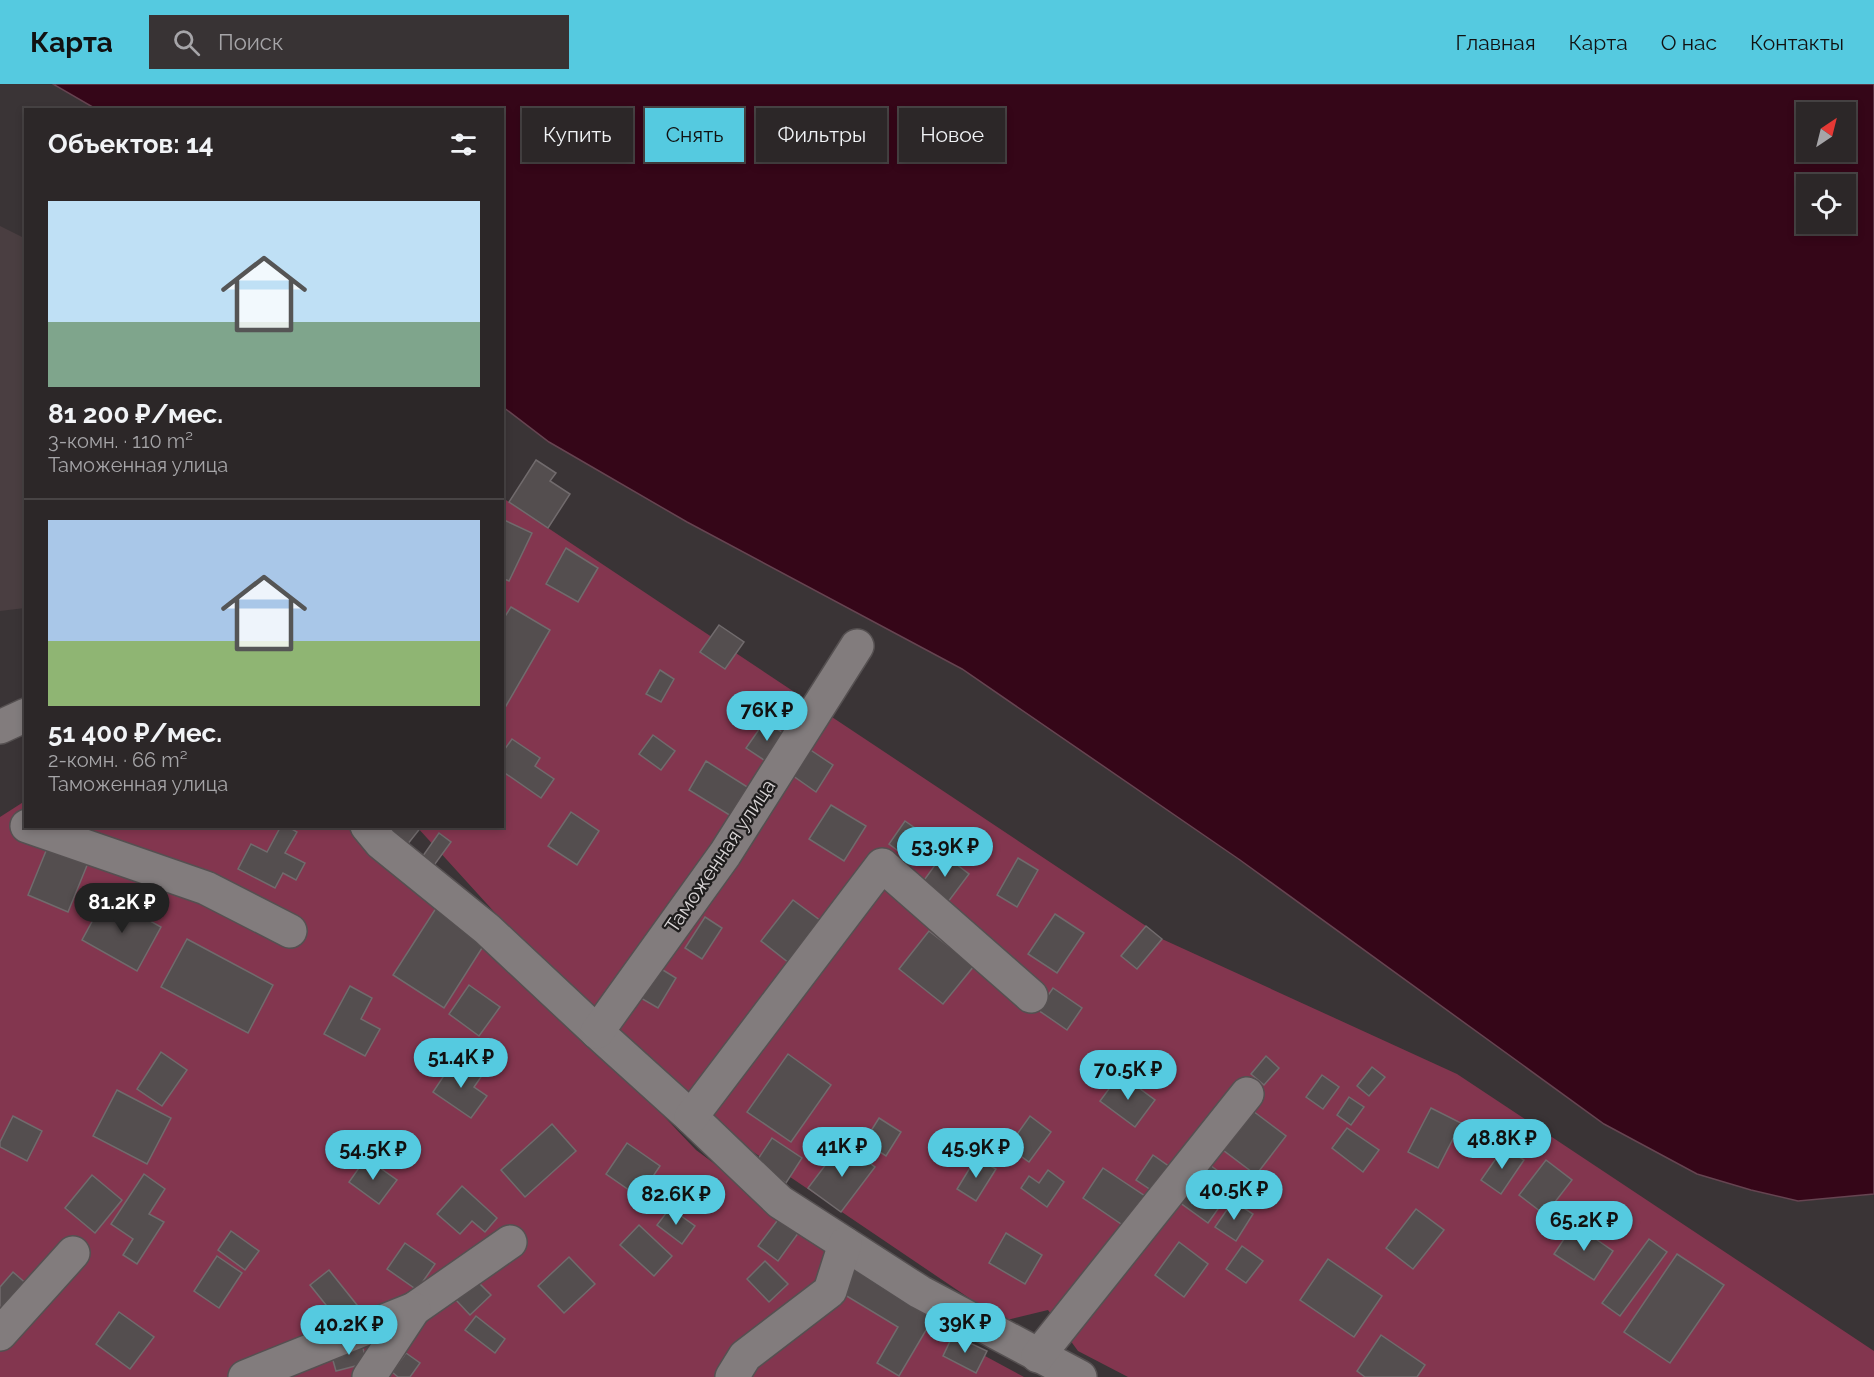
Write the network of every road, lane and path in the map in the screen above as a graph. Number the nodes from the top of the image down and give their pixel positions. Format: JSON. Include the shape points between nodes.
{"nodes":[{"id":1,"x":857,"y":646,"type":"dead end"},
{"id":2,"x":24,"y":716,"type":"edge"},
{"id":3,"x":0,"y":727,"type":"edge"},
{"id":4,"x":0,"y":818,"type":"edge"},
{"id":5,"x":24,"y":825,"type":"edge"},
{"id":6,"x":32,"y":828,"type":"edge"},
{"id":7,"x":369,"y":828,"type":"edge"},
{"id":8,"x":290,"y":931,"type":"dead end"},
{"id":9,"x":1031,"y":996,"type":"dead end"},
{"id":10,"x":597,"y":1032,"type":"junction"},
{"id":11,"x":1247,"y":1094,"type":"dead end"},
{"id":12,"x":691,"y":1117,"type":"junction"},
{"id":13,"x":510,"y":1242,"type":"dead end"},
{"id":14,"x":845,"y":1244,"type":"junction"},
{"id":15,"x":73,"y":1253,"type":"dead end"},
{"id":16,"x":414,"y":1309,"type":"junction"},
{"id":17,"x":0,"y":1334,"type":"edge"},
{"id":18,"x":1038,"y":1356,"type":"junction"},
{"id":19,"x":245,"y":1377,"type":"edge"},
{"id":20,"x":369,"y":1377,"type":"edge"},
{"id":21,"x":732,"y":1377,"type":"edge"},
{"id":22,"x":1080,"y":1377,"type":"edge"}],
"edges":[{"from":1,"to":10,"type":"street","name":"Таможенная улица","via":[[725,854]]},
{"from":2,"to":3,"type":"street"},
{"from":4,"to":5,"type":"street"},
{"from":6,"to":8,"type":"street","via":[[206,888]]},
{"from":7,"to":10,"type":"street","via":[[381,843],[487,929]]},
{"from":9,"to":12,"type":"street","via":[[882,865]]},
{"from":10,"to":12,"type":"street"},
{"from":11,"to":18,"type":"street"},
{"from":12,"to":14,"type":"street","via":[[780,1202]]},
{"from":13,"to":16,"type":"street"},
{"from":14,"to":18,"type":"street","via":[[920,1292]]},
{"from":14,"to":21,"type":"street","via":[[830,1291],[745,1356]]},
{"from":15,"to":17,"type":"street"},
{"from":16,"to":19,"type":"street"},
{"from":16,"to":20,"type":"street"},
{"from":18,"to":22,"type":"street"}]}
